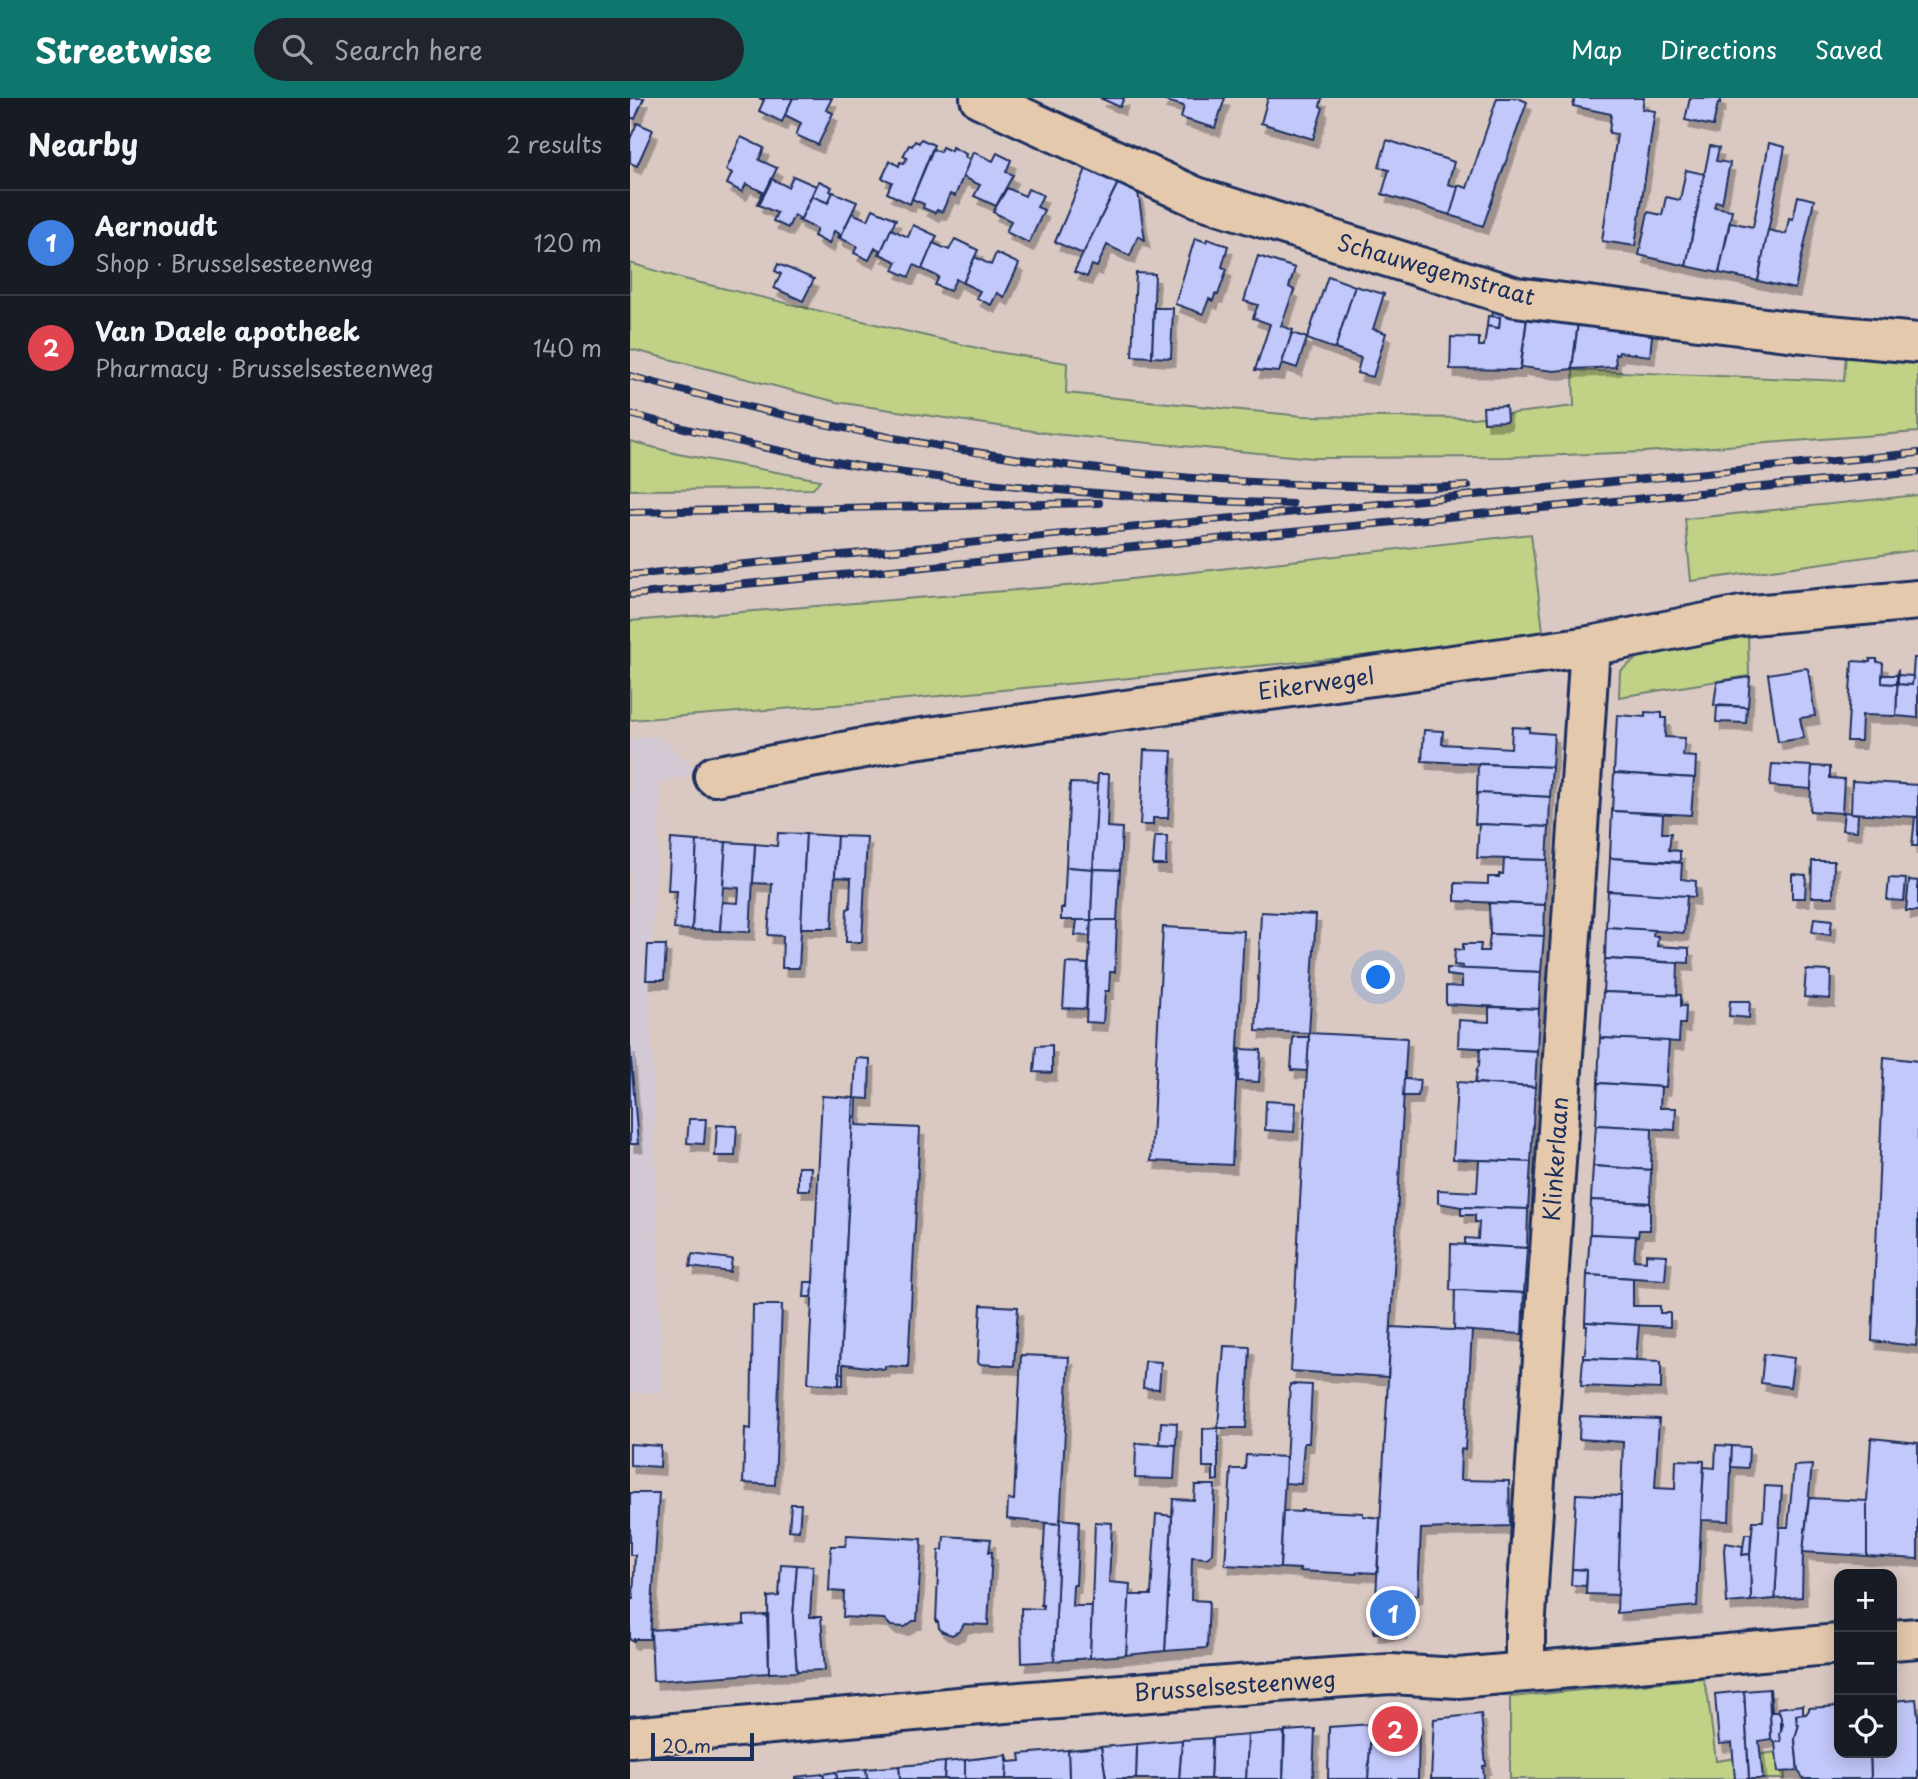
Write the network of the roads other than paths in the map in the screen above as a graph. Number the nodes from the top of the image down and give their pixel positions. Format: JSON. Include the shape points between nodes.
{"nodes":[{"id":1,"x":980,"y":98,"type":"edge"},
{"id":2,"x":1918,"y":343,"type":"edge"},
{"id":3,"x":1918,"y":600,"type":"edge"},
{"id":4,"x":1590,"y":646,"type":"junction"},
{"id":5,"x":714,"y":776,"type":"dead end"},
{"id":6,"x":1918,"y":1637,"type":"edge"},
{"id":7,"x":1897,"y":1639,"type":"edge"},
{"id":8,"x":1834,"y":1644,"type":"edge"},
{"id":9,"x":1525,"y":1671,"type":"junction"},
{"id":10,"x":630,"y":1737,"type":"edge"}],
"edges":[{"from":1,"to":2,"type":"street","name":"Schauwegemstraat","via":[[1196,197],[1516,297]]},
{"from":3,"to":4,"type":"street","name":"Eikerwegel","via":[[1741,616]]},
{"from":4,"to":5,"type":"street","name":"Eikerwegel","via":[[906,740]]},
{"from":4,"to":9,"type":"street","name":"Klinkerlaan"},
{"from":6,"to":7,"type":"street"},
{"from":8,"to":9,"type":"street","name":"Brusselsesteenweg"},
{"from":9,"to":10,"type":"street","name":"Brusselsesteenweg","via":[[1458,1678],[1391,1674],[1330,1678]]}]}
